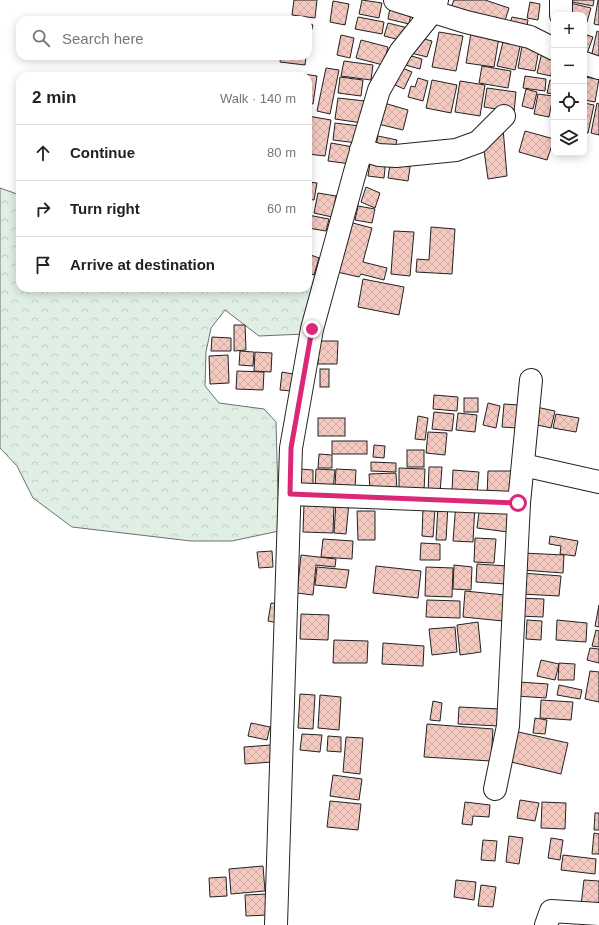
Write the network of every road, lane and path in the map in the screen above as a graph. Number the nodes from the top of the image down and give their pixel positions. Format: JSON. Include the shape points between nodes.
{"nodes":[{"id":1,"x":395,"y":0,"type":"edge"},
{"id":2,"x":561,"y":0,"type":"edge"},
{"id":3,"x":435,"y":6,"type":"edge"},
{"id":4,"x":561,"y":12,"type":"edge"},
{"id":5,"x":551,"y":47,"type":"edge"},
{"id":6,"x":587,"y":64,"type":"edge"},
{"id":7,"x":599,"y":68,"type":"edge"},
{"id":8,"x":504,"y":116,"type":"dead end"},
{"id":9,"x":361,"y":150,"type":"junction"},
{"id":10,"x":531,"y":380,"type":"dead end"},
{"id":11,"x":523,"y":465,"type":"junction"},
{"id":12,"x":599,"y":482,"type":"edge"},
{"id":13,"x":290,"y":494,"type":"junction"},
{"id":14,"x":518,"y":503,"type":"junction"},
{"id":15,"x":495,"y":789,"type":"dead end"},
{"id":16,"x":599,"y":914,"type":"edge"},
{"id":17,"x":276,"y":925,"type":"edge"},
{"id":18,"x":546,"y":925,"type":"edge"}],
"edges":[{"from":1,"to":3,"type":"street"},
{"from":2,"to":4,"type":"street"},
{"from":3,"to":5,"type":"street","via":[[466,22],[530,37]]},
{"from":3,"to":9,"type":"street","via":[[401,51],[379,90]]},
{"from":6,"to":7,"type":"street"},
{"from":8,"to":9,"type":"street","via":[[478,142],[456,150],[396,156]]},
{"from":9,"to":13,"type":"street","via":[[312,329],[291,448]]},
{"from":10,"to":11,"type":"street"},
{"from":11,"to":12,"type":"street"},
{"from":11,"to":14,"type":"street"},
{"from":13,"to":14,"type":"street"},
{"from":13,"to":17,"type":"street"},
{"from":14,"to":15,"type":"street","via":[[508,726]]},
{"from":16,"to":18,"type":"street","via":[[551,911]]}]}
